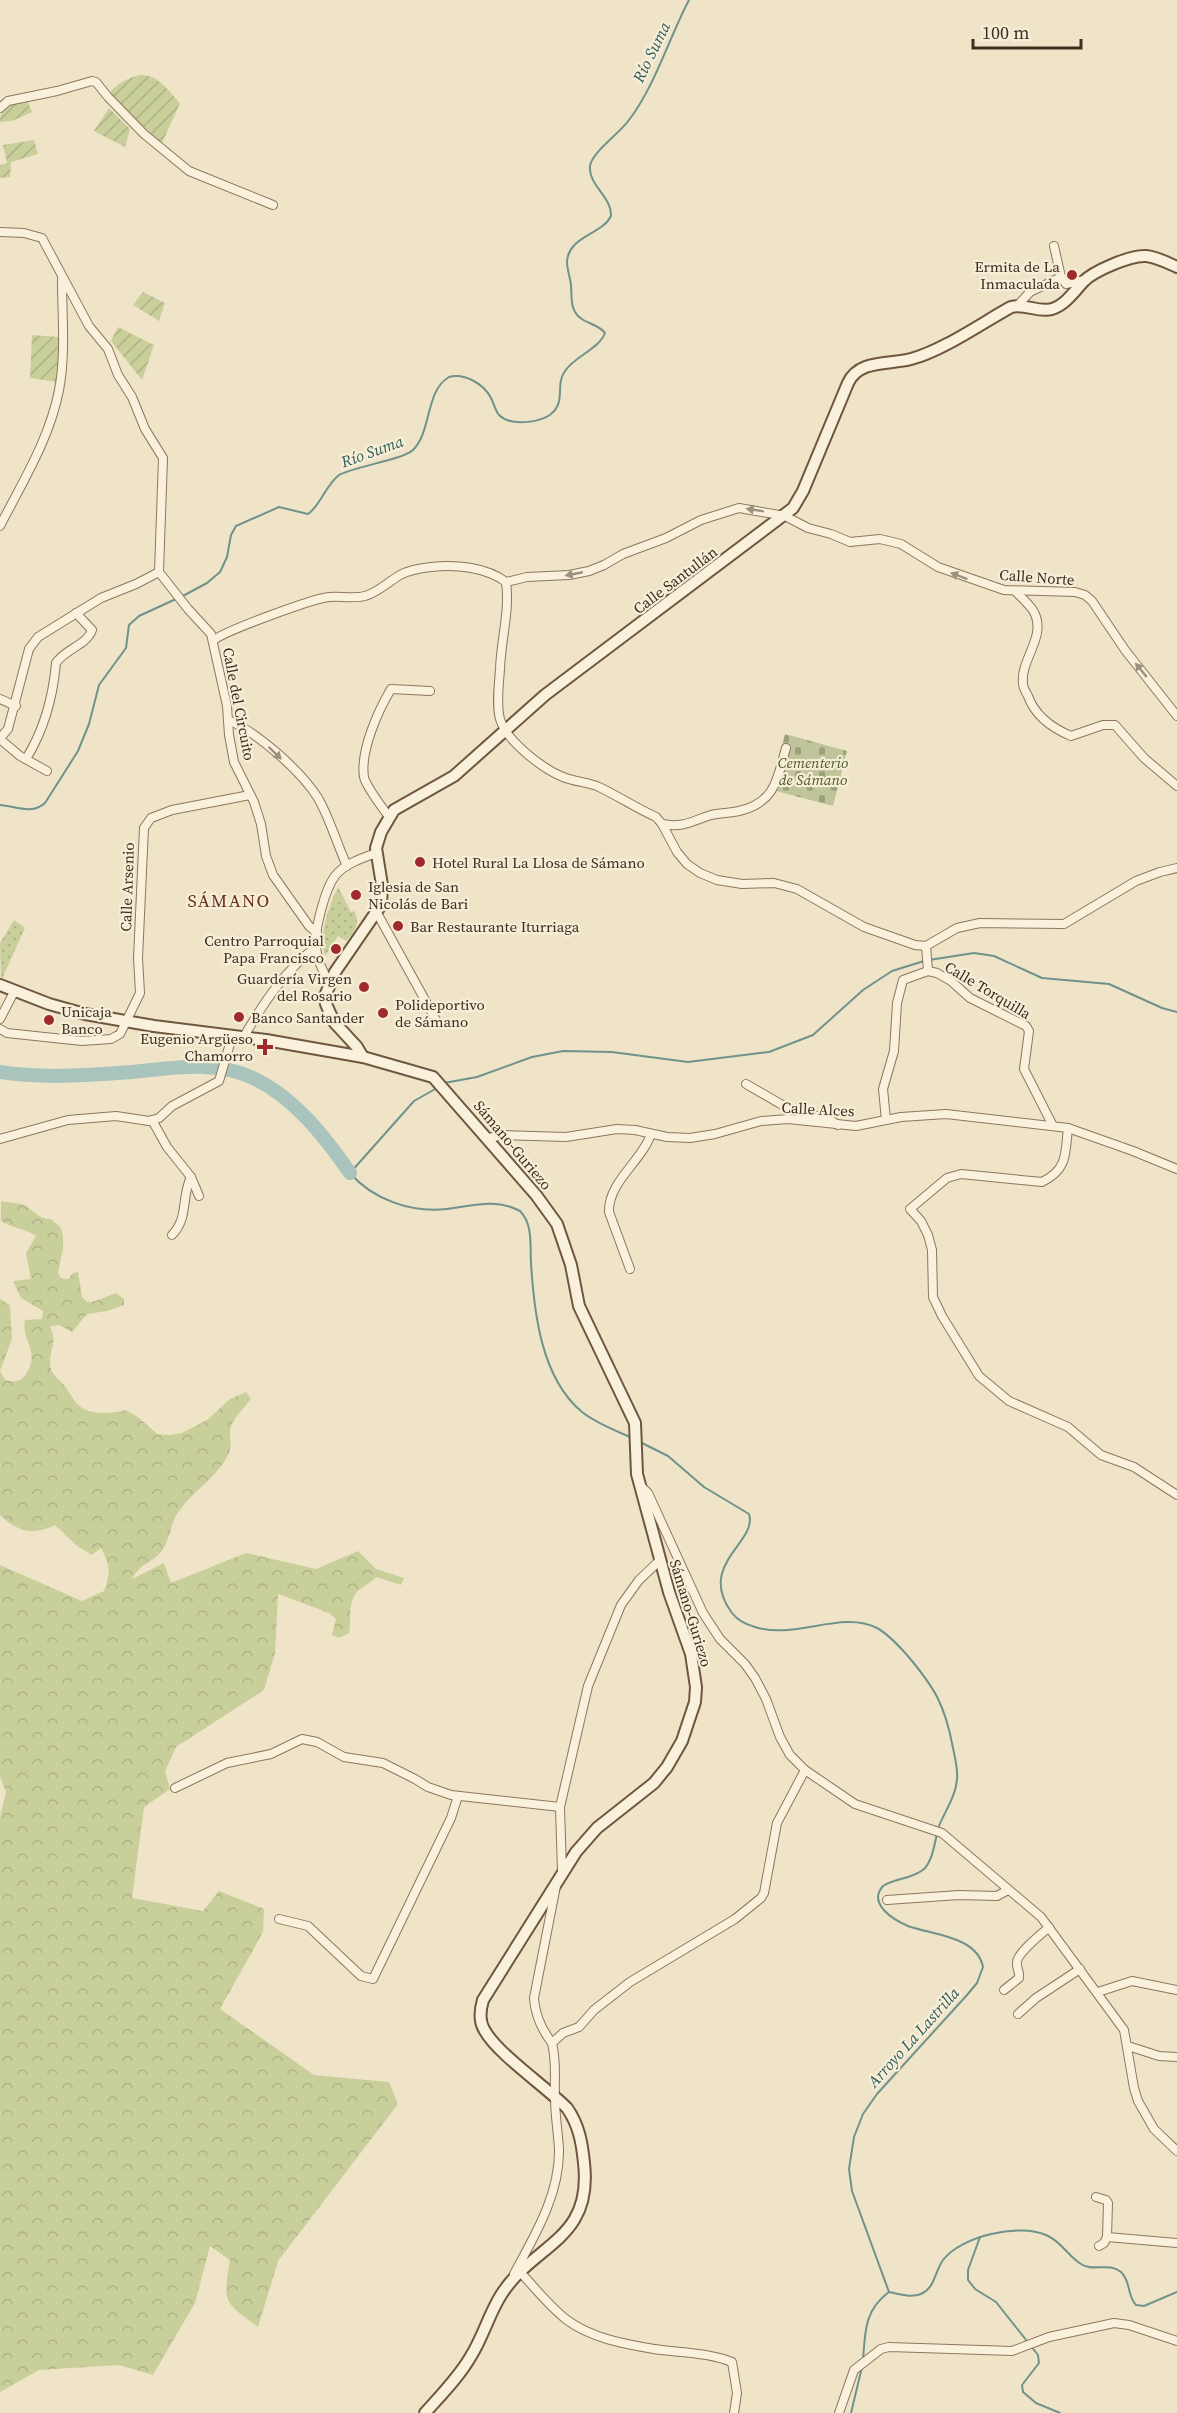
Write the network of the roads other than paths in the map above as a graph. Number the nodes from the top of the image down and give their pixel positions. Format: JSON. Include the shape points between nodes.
{"nodes":[{"id":1,"x":0,"y":108,"type":"edge"},
{"id":2,"x":273,"y":205,"type":"dead end"},
{"id":3,"x":0,"y":232,"type":"edge"},
{"id":4,"x":1054,"y":246,"type":"dead end"},
{"id":5,"x":1177,"y":267,"type":"edge"},
{"id":6,"x":62,"y":277,"type":"junction"},
{"id":7,"x":1061,"y":277,"type":"junction"},
{"id":8,"x":1085,"y":280,"type":"junction"},
{"id":9,"x":1018,"y":305,"type":"junction"},
{"id":10,"x":785,"y":516,"type":"junction"},
{"id":11,"x":0,"y":526,"type":"edge"},
{"id":12,"x":159,"y":572,"type":"junction"},
{"id":13,"x":506,"y":582,"type":"junction"},
{"id":14,"x":1015,"y":591,"type":"junction"},
{"id":15,"x":76,"y":613,"type":"junction"},
{"id":16,"x":213,"y":641,"type":"junction"},
{"id":17,"x":430,"y":691,"type":"dead end"},
{"id":18,"x":0,"y":699,"type":"edge"},
{"id":19,"x":16,"y":706,"type":"junction"},
{"id":20,"x":1177,"y":716,"type":"edge"},
{"id":21,"x":228,"y":720,"type":"junction"},
{"id":22,"x":505,"y":730,"type":"junction"},
{"id":23,"x":0,"y":738,"type":"edge"},
{"id":24,"x":786,"y":748,"type":"dead end"},
{"id":25,"x":26,"y":759,"type":"junction"},
{"id":26,"x":47,"y":771,"type":"dead end"},
{"id":27,"x":1177,"y":786,"type":"edge"},
{"id":28,"x":250,"y":795,"type":"junction"},
{"id":29,"x":389,"y":817,"type":"junction"},
{"id":30,"x":662,"y":824,"type":"junction"},
{"id":31,"x":376,"y":853,"type":"junction"},
{"id":32,"x":347,"y":866,"type":"junction"},
{"id":33,"x":1177,"y":868,"type":"edge"},
{"id":34,"x":377,"y":913,"type":"junction"},
{"id":35,"x":317,"y":933,"type":"junction"},
{"id":36,"x":316,"y":947,"type":"junction"},
{"id":37,"x":926,"y":950,"type":"junction"},
{"id":38,"x":927,"y":969,"type":"junction"},
{"id":39,"x":329,"y":982,"type":"junction"},
{"id":40,"x":0,"y":985,"type":"edge"},
{"id":41,"x":14,"y":992,"type":"junction"},
{"id":42,"x":0,"y":1019,"type":"edge"},
{"id":43,"x":436,"y":1020,"type":"dead end"},
{"id":44,"x":127,"y":1022,"type":"junction"},
{"id":45,"x":0,"y":1029,"type":"edge"},
{"id":46,"x":238,"y":1037,"type":"junction"},
{"id":47,"x":363,"y":1057,"type":"junction"},
{"id":48,"x":746,"y":1084,"type":"dead end"},
{"id":49,"x":152,"y":1120,"type":"junction"},
{"id":50,"x":886,"y":1120,"type":"junction"},
{"id":51,"x":839,"y":1126,"type":"junction"},
{"id":52,"x":1053,"y":1126,"type":"junction"},
{"id":53,"x":1068,"y":1128,"type":"junction"},
{"id":54,"x":651,"y":1134,"type":"junction"},
{"id":55,"x":0,"y":1138,"type":"edge"},
{"id":56,"x":489,"y":1138,"type":"junction"},
{"id":57,"x":1177,"y":1169,"type":"edge"},
{"id":58,"x":191,"y":1177,"type":"junction"},
{"id":59,"x":200,"y":1196,"type":"dead end"},
{"id":60,"x":172,"y":1235,"type":"dead end"},
{"id":61,"x":630,"y":1269,"type":"dead end"},
{"id":62,"x":640,"y":1485,"type":"junction"},
{"id":63,"x":1177,"y":1495,"type":"edge"},
{"id":64,"x":660,"y":1561,"type":"junction"},
{"id":65,"x":805,"y":1770,"type":"junction"},
{"id":66,"x":175,"y":1788,"type":"dead end"},
{"id":67,"x":458,"y":1796,"type":"junction"},
{"id":68,"x":560,"y":1807,"type":"junction"},
{"id":69,"x":560,"y":1876,"type":"junction"},
{"id":70,"x":1008,"y":1890,"type":"junction"},
{"id":71,"x":887,"y":1900,"type":"dead end"},
{"id":72,"x":279,"y":1919,"type":"dead end"},
{"id":73,"x":1049,"y":1927,"type":"junction"},
{"id":74,"x":1080,"y":1969,"type":"junction"},
{"id":75,"x":1004,"y":1990,"type":"dead end"},
{"id":76,"x":1177,"y":1990,"type":"edge"},
{"id":77,"x":1098,"y":1992,"type":"junction"},
{"id":78,"x":1018,"y":2014,"type":"dead end"},
{"id":79,"x":552,"y":2043,"type":"junction"},
{"id":80,"x":1128,"y":2046,"type":"junction"},
{"id":81,"x":1177,"y":2057,"type":"edge"},
{"id":82,"x":554,"y":2096,"type":"junction"},
{"id":83,"x":1177,"y":2151,"type":"edge"},
{"id":84,"x":1096,"y":2197,"type":"dead end"},
{"id":85,"x":1107,"y":2237,"type":"junction"},
{"id":86,"x":1177,"y":2243,"type":"edge"},
{"id":87,"x":1099,"y":2246,"type":"dead end"},
{"id":88,"x":521,"y":2273,"type":"junction"},
{"id":89,"x":508,"y":2286,"type":"junction"},
{"id":90,"x":1177,"y":2342,"type":"edge"},
{"id":91,"x":425,"y":2413,"type":"edge"},
{"id":92,"x":734,"y":2413,"type":"edge"},
{"id":93,"x":839,"y":2413,"type":"edge"}],
"edges":[{"from":1,"to":2,"type":"street","via":[[15,99],[96,82],[144,134],[189,171]]},
{"from":3,"to":6,"type":"street","via":[[42,238]]},
{"from":4,"to":7,"type":"street"},
{"from":5,"to":8,"type":"street","via":[[1146,256],[1131,257]]},
{"from":6,"to":11,"type":"street","via":[[59,391],[32,464]]},
{"from":6,"to":12,"type":"street","via":[[89,326],[105,343],[145,429],[163,458]]},
{"from":7,"to":8,"type":"street","via":[[1066,284]]},
{"from":7,"to":9,"type":"street","via":[[1030,292]]},
{"from":8,"to":9,"type":"street","via":[[1052,309]]},
{"from":9,"to":10,"type":"street","name":"Calle Santullán","via":[[920,356],[855,372],[798,501]]},
{"from":10,"to":13,"type":"street","name":"Calle Norte","one_way":true,"via":[[739,508],[701,520],[589,571]]},
{"from":14,"to":10,"type":"street","name":"Calle Norte","one_way":true,"via":[[938,567],[901,543],[879,539],[850,542]]},
{"from":10,"to":22,"type":"street","name":"Calle Santullán","via":[[545,695]]},
{"from":12,"to":15,"type":"street"},
{"from":12,"to":16,"type":"street","via":[[211,633]]},
{"from":13,"to":16,"type":"street","name":"Calle del Circuito","via":[[487,570],[440,566],[402,574],[368,595],[328,597],[239,627]]},
{"from":13,"to":22,"type":"street","via":[[507,624],[501,650],[499,705]]},
{"from":20,"to":14,"type":"street","name":"Calle Norte","one_way":true,"via":[[1085,595]]},
{"from":14,"to":27,"type":"street","via":[[1034,610],[1036,619],[1034,646],[1023,681],[1036,713],[1071,736],[1115,725],[1144,758]]},
{"from":15,"to":19,"type":"street","via":[[38,638],[29,649]]},
{"from":15,"to":25,"type":"street","via":[[92,630],[89,637],[60,657],[47,715]]},
{"from":16,"to":21,"type":"street","name":"Calle del Circuito"},
{"from":17,"to":29,"type":"street","via":[[391,689],[367,743],[364,778]]},
{"from":18,"to":19,"type":"street"},
{"from":19,"to":23,"type":"street","via":[[8,729]]},
{"from":21,"to":28,"type":"street","name":"Calle del Circuito","via":[[234,762]]},
{"from":21,"to":32,"type":"street","one_way":true,"via":[[253,733],[311,789]]},
{"from":22,"to":29,"type":"street","name":"Calle Santullán","via":[[453,776],[394,810]]},
{"from":22,"to":30,"type":"street","via":[[544,769],[597,786],[656,817]]},
{"from":23,"to":25,"type":"street"},
{"from":24,"to":30,"type":"street","via":[[774,789],[756,805],[688,825]]},
{"from":25,"to":26,"type":"street"},
{"from":28,"to":35,"type":"street","name":"Calle del Circuito","via":[[273,875]]},
{"from":28,"to":44,"type":"street","name":"Calle Arsenio","via":[[172,810],[151,818],[144,828],[140,993]]},
{"from":29,"to":31,"type":"street"},
{"from":30,"to":37,"type":"street","via":[[677,852],[700,873],[717,880],[774,883],[797,889],[864,927]]},
{"from":31,"to":32,"type":"street"},
{"from":31,"to":34,"type":"street","via":[[382,894]]},
{"from":32,"to":35,"type":"street","via":[[331,882]]},
{"from":33,"to":37,"type":"street","via":[[1136,881],[1064,924],[980,923],[957,928]]},
{"from":34,"to":39,"type":"street"},
{"from":34,"to":43,"type":"street"},
{"from":35,"to":36,"type":"street"},
{"from":36,"to":39,"type":"street"},
{"from":36,"to":46,"type":"street","via":[[269,996]]},
{"from":37,"to":38,"type":"street"},
{"from":38,"to":50,"type":"street","name":"Calle Torquilla","via":[[903,980],[897,1003],[894,1051],[883,1089]]},
{"from":38,"to":52,"type":"street","name":"Calle Torquilla","via":[[978,1002],[1026,1026],[1029,1031],[1024,1069]]},
{"from":39,"to":47,"type":"street","via":[[325,996],[330,1014]]},
{"from":40,"to":41,"type":"street","name":"Sámano-Guriezo"},
{"from":41,"to":42,"type":"street"},
{"from":41,"to":44,"type":"street","name":"Sámano-Guriezo","via":[[85,1014]]},
{"from":44,"to":45,"type":"street","via":[[115,1037],[82,1041]]},
{"from":44,"to":46,"type":"street","name":"Sámano-Guriezo"},
{"from":46,"to":47,"type":"street","name":"Sámano-Guriezo"},
{"from":46,"to":49,"type":"street","via":[[227,1054],[219,1081]]},
{"from":47,"to":56,"type":"street","name":"Sámano-Guriezo","via":[[426,1074],[442,1085]]},
{"from":48,"to":51,"type":"street","via":[[791,1110],[829,1119]]},
{"from":49,"to":55,"type":"street","via":[[116,1116],[78,1119]]},
{"from":49,"to":58,"type":"street"},
{"from":50,"to":51,"type":"street","name":"Calle Alces"},
{"from":50,"to":52,"type":"street","name":"Calle Alces","via":[[946,1114]]},
{"from":51,"to":54,"type":"street","name":"Calle Alces","via":[[788,1119],[761,1121],[690,1138]]},
{"from":52,"to":53,"type":"street","name":"Calle Alces"},
{"from":53,"to":57,"type":"street","name":"Calle Alces"},
{"from":53,"to":63,"type":"street","via":[[1066,1156],[1053,1177],[1042,1182],[961,1174],[947,1178],[910,1209],[928,1235],[933,1297],[979,1376],[1008,1401],[1068,1427],[1101,1455],[1134,1467]]},
{"from":54,"to":56,"type":"street","name":"Calle Alces","via":[[617,1129],[566,1137]]},
{"from":54,"to":61,"type":"street","via":[[609,1204]]},
{"from":56,"to":62,"type":"street","name":"Sámano-Guriezo","via":[[557,1224],[579,1306],[631,1412]]},
{"from":58,"to":59,"type":"street"},
{"from":58,"to":60,"type":"street","via":[[186,1186],[183,1220]]},
{"from":62,"to":64,"type":"street","name":"Sámano-Guriezo"},
{"from":62,"to":65,"type":"street","via":[[648,1493],[711,1628],[755,1678],[780,1737]]},
{"from":64,"to":68,"type":"street","via":[[628,1593],[613,1619],[588,1686]]},
{"from":64,"to":69,"type":"street","name":"Sámano-Guriezo","via":[[694,1669],[696,1694],[690,1719],[682,1741],[654,1783],[597,1828]]},
{"from":65,"to":70,"type":"street","via":[[855,1804],[942,1833]]},
{"from":65,"to":79,"type":"street","via":[[777,1823],[761,1898],[735,1919],[630,1982],[579,2027]]},
{"from":66,"to":67,"type":"street","via":[[227,1763],[271,1754],[302,1739],[317,1742],[344,1757],[383,1763],[438,1792]]},
{"from":67,"to":68,"type":"street"},
{"from":67,"to":72,"type":"street","via":[[373,1978],[361,1976],[308,1926]]},
{"from":68,"to":69,"type":"street"},
{"from":69,"to":79,"type":"street","via":[[534,1998],[539,2022]]},
{"from":69,"to":82,"type":"street","name":"Sámano-Guriezo","via":[[480,2009],[484,2030],[492,2041]]},
{"from":70,"to":71,"type":"street","via":[[997,1896]]},
{"from":70,"to":73,"type":"street","via":[[1027,1903]]},
{"from":73,"to":74,"type":"street"},
{"from":73,"to":75,"type":"street","via":[[1018,1957],[1019,1978]]},
{"from":74,"to":77,"type":"street"},
{"from":74,"to":78,"type":"street"},
{"from":76,"to":77,"type":"street","via":[[1132,1981]]},
{"from":77,"to":80,"type":"street","via":[[1124,2030]]},
{"from":79,"to":82,"type":"street","via":[[557,2065]]},
{"from":80,"to":81,"type":"street"},
{"from":80,"to":83,"type":"street","via":[[1138,2101],[1154,2128]]},
{"from":82,"to":88,"type":"street","name":"Sámano-Guriezo","via":[[567,2108],[579,2130],[585,2197],[573,2222],[558,2240]]},
{"from":82,"to":89,"type":"street","via":[[559,2150],[552,2193]]},
{"from":84,"to":85,"type":"street","via":[[1108,2203]]},
{"from":85,"to":86,"type":"street"},
{"from":85,"to":87,"type":"street"},
{"from":88,"to":89,"type":"street","name":"Sámano-Guriezo"},
{"from":88,"to":92,"type":"street","via":[[566,2320],[591,2334],[732,2362],[737,2393]]},
{"from":89,"to":91,"type":"street","name":"Sámano-Guriezo","via":[[472,2355]]},
{"from":90,"to":93,"type":"street","via":[[1129,2325],[1114,2324],[1005,2351],[889,2347],[854,2370]]}]}
